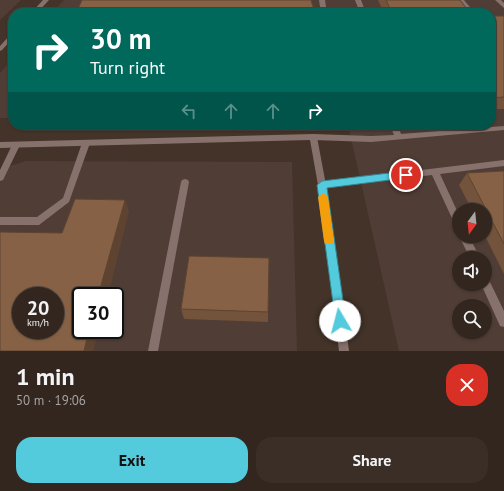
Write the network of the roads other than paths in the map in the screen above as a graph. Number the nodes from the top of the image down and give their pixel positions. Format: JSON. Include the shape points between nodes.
{"nodes":[{"id":1,"x":46,"y":0,"type":"edge"},
{"id":2,"x":461,"y":0,"type":"edge"},
{"id":3,"x":498,"y":0,"type":"edge"},
{"id":4,"x":504,"y":6,"type":"edge"},
{"id":5,"x":39,"y":8,"type":"edge"},
{"id":6,"x":468,"y":8,"type":"edge"},
{"id":7,"x":8,"y":40,"type":"edge"},
{"id":8,"x":0,"y":49,"type":"edge"},
{"id":9,"x":396,"y":130,"type":"edge"},
{"id":10,"x":480,"y":130,"type":"edge"},
{"id":11,"x":312,"y":137,"type":"junction"},
{"id":12,"x":398,"y":137,"type":"junction"},
{"id":13,"x":86,"y":143,"type":"junction"},
{"id":14,"x":0,"y":145,"type":"edge"},
{"id":15,"x":16,"y":145,"type":"junction"},
{"id":16,"x":504,"y":163,"type":"edge"},
{"id":17,"x":435,"y":172,"type":"junction"},
{"id":18,"x":0,"y":178,"type":"edge"},
{"id":19,"x":185,"y":182,"type":"dead end"},
{"id":20,"x":322,"y":185,"type":"junction"},
{"id":21,"x":452,"y":209,"type":"edge"},
{"id":22,"x":0,"y":220,"type":"edge"},
{"id":23,"x":490,"y":291,"type":"edge"},
{"id":24,"x":504,"y":322,"type":"edge"},
{"id":25,"x":153,"y":351,"type":"edge"},
{"id":26,"x":344,"y":351,"type":"edge"}],
"edges":[{"from":1,"to":5,"type":"street"},
{"from":2,"to":6,"type":"street"},
{"from":3,"to":4,"type":"street"},
{"from":7,"to":8,"type":"street"},
{"from":9,"to":12,"type":"street"},
{"from":10,"to":12,"type":"street"},
{"from":11,"to":12,"type":"street"},
{"from":11,"to":13,"type":"street"},
{"from":11,"to":20,"type":"street"},
{"from":13,"to":15,"type":"street"},
{"from":13,"to":22,"type":"street","via":[[66,200],[39,221]]},
{"from":14,"to":15,"type":"street"},
{"from":15,"to":18,"type":"street"},
{"from":16,"to":17,"type":"street"},
{"from":17,"to":20,"type":"street"},
{"from":17,"to":21,"type":"street"},
{"from":19,"to":25,"type":"street"},
{"from":20,"to":26,"type":"street"},
{"from":23,"to":24,"type":"street"}]}
